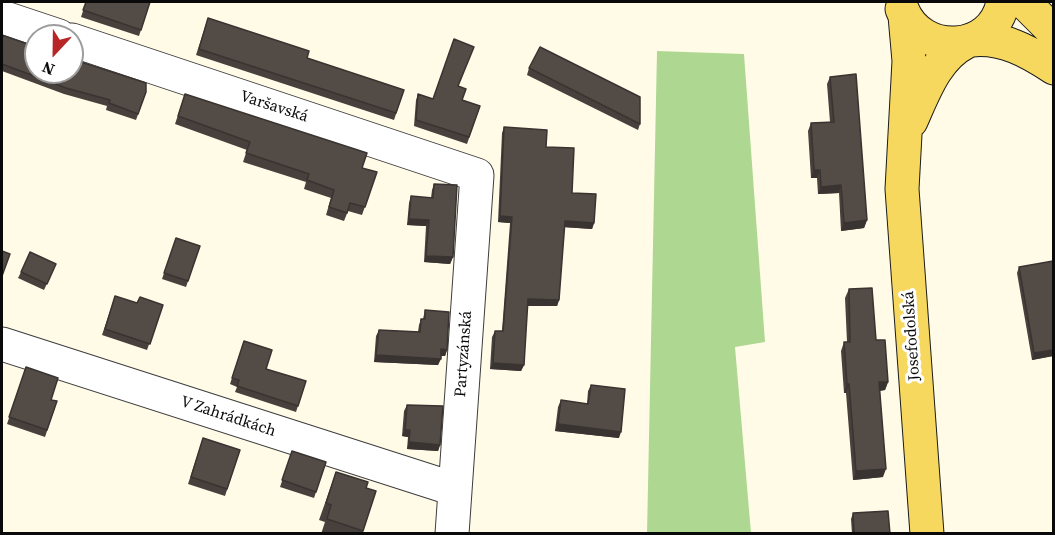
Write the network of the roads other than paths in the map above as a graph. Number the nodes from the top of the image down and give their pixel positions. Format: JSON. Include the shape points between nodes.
{"nodes":[{"id":1,"x":1003,"y":2,"type":"edge"},
{"id":2,"x":1024,"y":2,"type":"edge"},
{"id":3,"x":900,"y":8,"type":"edge"},
{"id":4,"x":2,"y":17,"type":"edge"},
{"id":5,"x":24,"y":24,"type":"edge"},
{"id":6,"x":1053,"y":32,"type":"edge"},
{"id":7,"x":969,"y":41,"type":"junction"},
{"id":8,"x":84,"y":44,"type":"edge"},
{"id":9,"x":1053,"y":68,"type":"edge"},
{"id":10,"x":903,"y":139,"type":"junction"},
{"id":11,"x":477,"y":175,"type":"joint"},
{"id":12,"x":2,"y":344,"type":"edge"},
{"id":13,"x":454,"y":489,"type":"junction"},
{"id":14,"x":452,"y":534,"type":"edge"},
{"id":15,"x":927,"y":534,"type":"edge"}],
"edges":[{"from":1,"to":7,"type":"main road","name":"Josefodolská","via":[[991,26]]},
{"from":2,"to":6,"type":"main road"},
{"from":3,"to":7,"type":"main road","via":[[912,26],[930,40],[944,44]]},
{"from":3,"to":10,"type":"main road","name":"Josefodolská","via":[[909,51]]},
{"from":4,"to":5,"type":"street"},
{"from":7,"to":9,"type":"main road","via":[[989,39],[1009,44]]},
{"from":7,"to":10,"type":"main road","name":"Josefodolská","via":[[950,52],[938,68]]},
{"from":8,"to":11,"type":"street","name":"Varšavská"},
{"from":10,"to":15,"type":"main road","name":"Josefodolská","via":[[904,232]]},
{"from":11,"to":13,"type":"street","name":"Partyzánská"},
{"from":12,"to":13,"type":"street","name":"V Zahrádkách"},
{"from":13,"to":14,"type":"street","name":"Partyzánská"}]}
